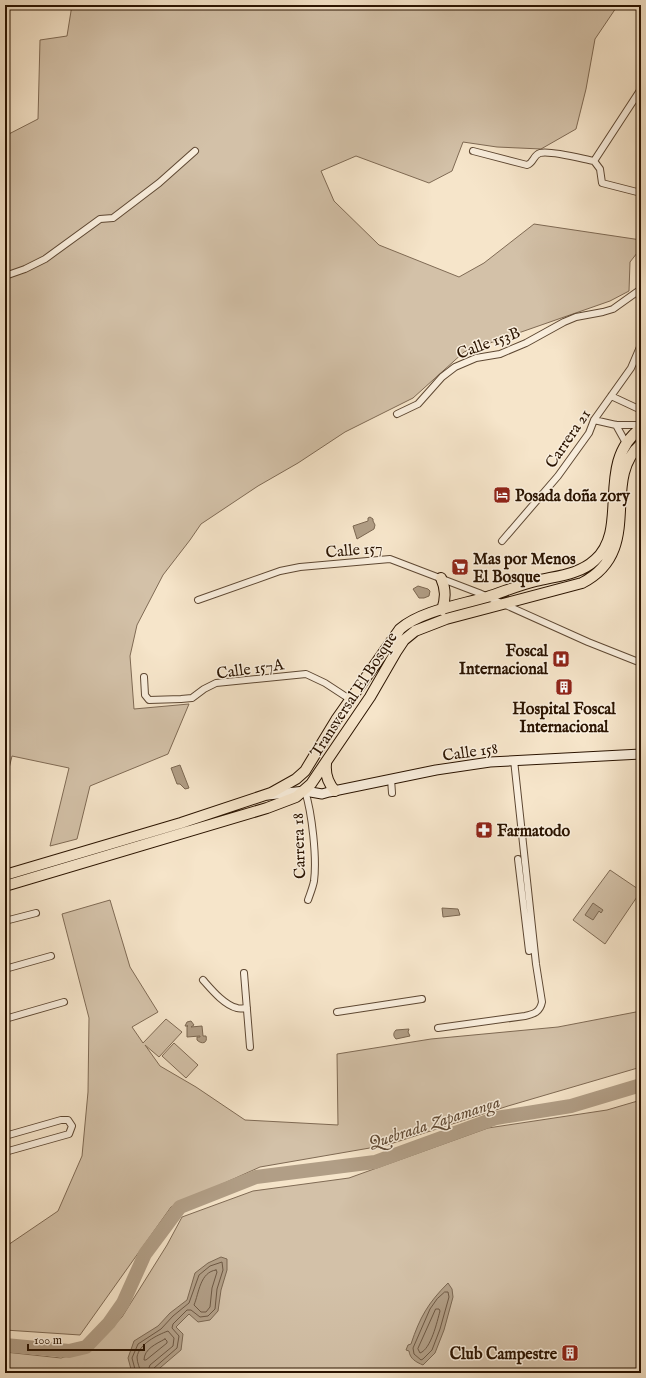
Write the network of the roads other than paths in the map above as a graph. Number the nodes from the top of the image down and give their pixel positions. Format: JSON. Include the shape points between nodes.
{"nodes":[{"id":1,"x":641,"y":89,"type":"edge"},
{"id":2,"x":195,"y":151,"type":"dead end"},
{"id":3,"x":473,"y":151,"type":"dead end"},
{"id":4,"x":594,"y":161,"type":"junction"},
{"id":5,"x":640,"y":193,"type":"edge"},
{"id":6,"x":5,"y":276,"type":"edge"},
{"id":7,"x":641,"y":289,"type":"edge"},
{"id":8,"x":641,"y":342,"type":"edge"},
{"id":9,"x":611,"y":396,"type":"junction"},
{"id":10,"x":641,"y":410,"type":"edge"},
{"id":11,"x":397,"y":414,"type":"dead end"},
{"id":12,"x":594,"y":420,"type":"junction"},
{"id":13,"x":616,"y":425,"type":"junction"},
{"id":14,"x":641,"y":427,"type":"edge"},
{"id":15,"x":626,"y":443,"type":"junction"},
{"id":16,"x":641,"y":444,"type":"edge"},
{"id":17,"x":502,"y":541,"type":"dead end"},
{"id":18,"x":441,"y":578,"type":"junction"},
{"id":19,"x":486,"y":597,"type":"junction"},
{"id":20,"x":198,"y":600,"type":"dead end"},
{"id":21,"x":502,"y":604,"type":"junction"},
{"id":22,"x":442,"y":610,"type":"junction"},
{"id":23,"x":641,"y":662,"type":"edge"},
{"id":24,"x":144,"y":677,"type":"dead end"},
{"id":25,"x":351,"y":700,"type":"junction"},
{"id":26,"x":641,"y":754,"type":"edge"},
{"id":27,"x":327,"y":760,"type":"junction"},
{"id":28,"x":514,"y":760,"type":"junction"},
{"id":29,"x":306,"y":771,"type":"junction"},
{"id":30,"x":391,"y":779,"type":"junction"},
{"id":31,"x":305,"y":791,"type":"junction"},
{"id":32,"x":335,"y":791,"type":"junction"},
{"id":33,"x":392,"y":793,"type":"dead end"},
{"id":34,"x":263,"y":796,"type":"junction"},
{"id":35,"x":518,"y":859,"type":"dead end"},
{"id":36,"x":5,"y":875,"type":"edge"},
{"id":37,"x":5,"y":886,"type":"edge"},
{"id":38,"x":308,"y":900,"type":"dead end"},
{"id":39,"x":36,"y":913,"type":"dead end"},
{"id":40,"x":5,"y":921,"type":"edge"},
{"id":41,"x":530,"y":951,"type":"junction"},
{"id":42,"x":51,"y":956,"type":"dead end"},
{"id":43,"x":536,"y":964,"type":"junction"},
{"id":44,"x":529,"y":965,"type":"dead end"},
{"id":45,"x":5,"y":969,"type":"edge"},
{"id":46,"x":244,"y":973,"type":"dead end"},
{"id":47,"x":203,"y":980,"type":"dead end"},
{"id":48,"x":422,"y":999,"type":"dead end"},
{"id":49,"x":64,"y":1002,"type":"dead end"},
{"id":50,"x":247,"y":1008,"type":"junction"},
{"id":51,"x":337,"y":1012,"type":"dead end"},
{"id":52,"x":5,"y":1017,"type":"edge"},
{"id":53,"x":438,"y":1028,"type":"dead end"},
{"id":54,"x":250,"y":1047,"type":"dead end"},
{"id":55,"x":5,"y":1136,"type":"edge"},
{"id":56,"x":5,"y":1152,"type":"edge"}],
"edges":[{"from":1,"to":4,"type":"street"},
{"from":2,"to":6,"type":"street","via":[[159,183],[113,218],[100,219],[45,259]]},
{"from":3,"to":4,"type":"street","via":[[527,165],[542,152]]},
{"from":4,"to":5,"type":"street","via":[[600,169],[602,183]]},
{"from":7,"to":11,"type":"street","name":"Calle 153B","via":[[613,308],[564,322],[500,354],[476,358],[456,367],[442,377],[418,404]]},
{"from":8,"to":9,"type":"street","name":"Carrera 21","via":[[631,368]]},
{"from":9,"to":10,"type":"street"},
{"from":9,"to":12,"type":"street","name":"Carrera 21"},
{"from":12,"to":13,"type":"street"},
{"from":12,"to":17,"type":"street","name":"Carrera 21","via":[[589,433],[558,476]]},
{"from":13,"to":14,"type":"street"},
{"from":13,"to":15,"type":"street"},
{"from":14,"to":15,"type":"main road","name":"Transversal El Bosque"},
{"from":15,"to":19,"type":"main road","name":"Transversal El Bosque","via":[[614,483],[609,539],[600,556],[571,574],[536,581]]},
{"from":16,"to":21,"type":"main road","name":"Transversal El Bosque","via":[[627,466],[620,538],[609,564],[593,578],[582,583]]},
{"from":18,"to":19,"type":"street","name":"Calle 157"},
{"from":18,"to":20,"type":"street","name":"Calle 157","via":[[385,559],[280,571]]},
{"from":18,"to":22,"type":"main road","via":[[445,591]]},
{"from":19,"to":21,"type":"street","name":"Calle 157"},
{"from":19,"to":22,"type":"main road","name":"Transversal El Bosque"},
{"from":21,"to":23,"type":"street","name":"Calle 157"},
{"from":21,"to":27,"type":"main road","name":"Transversal El Bosque","via":[[435,622],[415,631],[404,640],[370,698]]},
{"from":22,"to":25,"type":"main road","name":"Transversal El Bosque","via":[[408,622]]},
{"from":24,"to":25,"type":"street","name":"Calle 157A","via":[[145,695],[149,700],[192,698],[216,683],[306,674]]},
{"from":25,"to":29,"type":"main road","name":"Transversal El Bosque"},
{"from":26,"to":28,"type":"street","name":"Calle 158"},
{"from":27,"to":31,"type":"main road","name":"Transversal El Bosque","via":[[317,778]]},
{"from":27,"to":32,"type":"main road","via":[[327,777]]},
{"from":28,"to":30,"type":"street","name":"Calle 158"},
{"from":28,"to":41,"type":"street"},
{"from":29,"to":31,"type":"street","via":[[303,781]]},
{"from":29,"to":34,"type":"main road","name":"Transversal El Bosque"},
{"from":30,"to":32,"type":"street","name":"Calle 158"},
{"from":30,"to":33,"type":"street"},
{"from":31,"to":32,"type":"street","name":"Calle 158","via":[[322,794]]},
{"from":31,"to":34,"type":"street","name":"Calle 158"},
{"from":31,"to":37,"type":"main road","name":"Transversal El Bosque","via":[[268,808]]},
{"from":31,"to":38,"type":"street","name":"Carrera 18","via":[[309,804],[309,831],[315,865],[314,882]]},
{"from":34,"to":36,"type":"main road","name":"Transversal El Bosque"},
{"from":35,"to":41,"type":"street"},
{"from":39,"to":40,"type":"street"},
{"from":41,"to":43,"type":"street"},
{"from":42,"to":45,"type":"street"},
{"from":43,"to":44,"type":"street"},
{"from":43,"to":53,"type":"street","via":[[542,1002],[539,1010],[532,1015]]},
{"from":46,"to":50,"type":"street"},
{"from":47,"to":50,"type":"street","via":[[226,1002],[237,1008]]},
{"from":48,"to":51,"type":"street"},
{"from":49,"to":52,"type":"street"},
{"from":50,"to":54,"type":"street"},
{"from":55,"to":56,"type":"street","via":[[61,1120],[68,1120],[72,1126],[70,1134]]}]}
